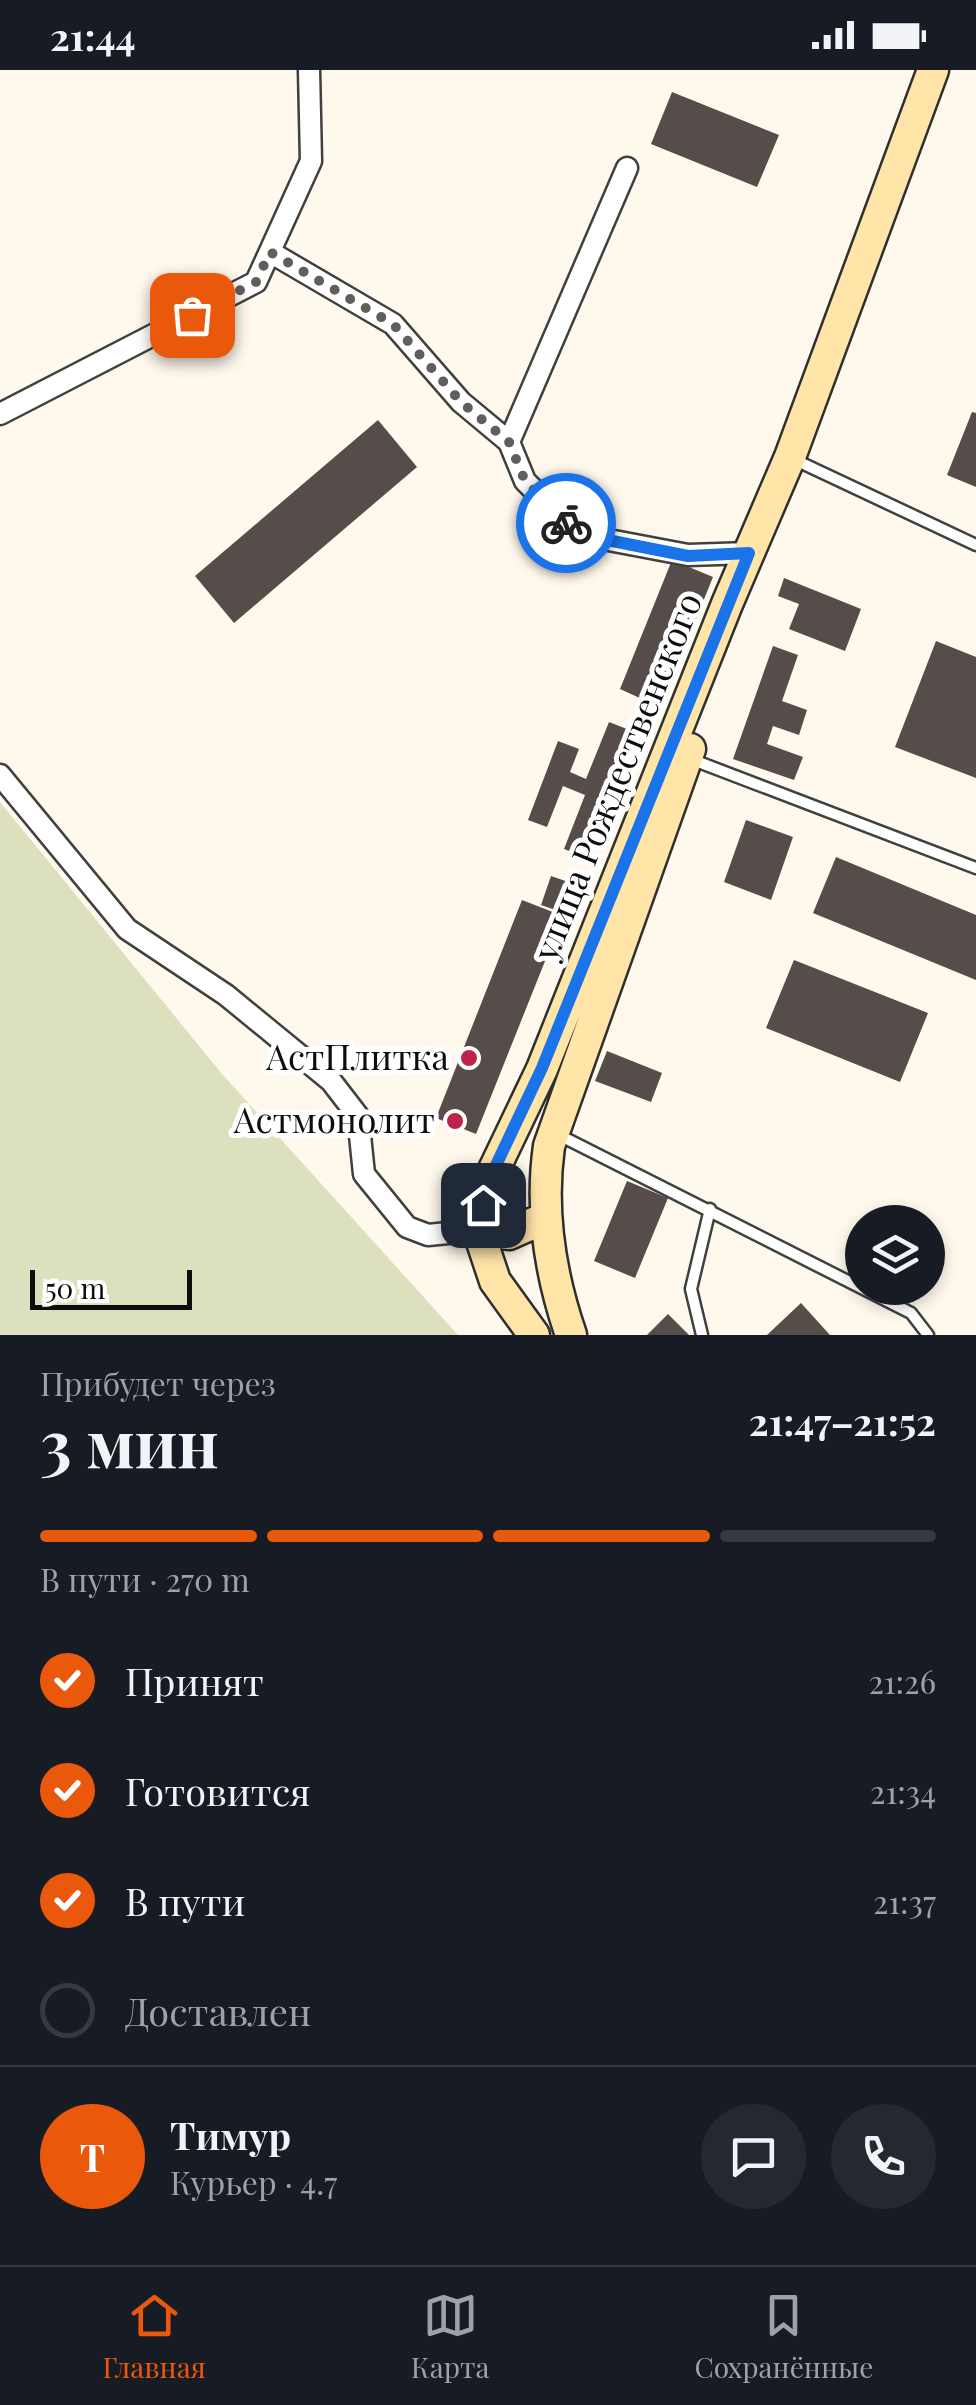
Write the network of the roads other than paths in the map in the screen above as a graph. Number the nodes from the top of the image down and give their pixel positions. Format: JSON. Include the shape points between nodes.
{"nodes":[{"id":1,"x":308,"y":70,"type":"edge"},
{"id":2,"x":933,"y":70,"type":"edge"},
{"id":3,"x":626,"y":168,"type":"dead end"},
{"id":4,"x":270,"y":252,"type":"junction"},
{"id":5,"x":0,"y":414,"type":"edge"},
{"id":6,"x":509,"y":442,"type":"junction"},
{"id":7,"x":790,"y":458,"type":"junction"},
{"id":8,"x":976,"y":545,"type":"edge"},
{"id":9,"x":749,"y":553,"type":"junction"},
{"id":10,"x":688,"y":757,"type":"junction"},
{"id":11,"x":0,"y":775,"type":"edge"},
{"id":12,"x":976,"y":868,"type":"edge"},
{"id":13,"x":554,"y":1132,"type":"junction"},
{"id":14,"x":489,"y":1180,"type":"junction"},
{"id":15,"x":544,"y":1203,"type":"junction"},
{"id":16,"x":710,"y":1209,"type":"junction"},
{"id":17,"x":478,"y":1230,"type":"junction"},
{"id":18,"x":534,"y":1335,"type":"edge"},
{"id":19,"x":571,"y":1335,"type":"edge"},
{"id":20,"x":702,"y":1335,"type":"edge"},
{"id":21,"x":928,"y":1335,"type":"edge"}],
"edges":[{"from":1,"to":4,"type":"street","via":[[311,161]]},
{"from":2,"to":7,"type":"main road","name":"улица Рождественского"},
{"from":3,"to":6,"type":"street"},
{"from":4,"to":5,"type":"street","via":[[256,282]]},
{"from":4,"to":6,"type":"street","via":[[393,324],[461,402]]},
{"from":6,"to":9,"type":"street","via":[[525,481],[577,534],[688,556]]},
{"from":7,"to":8,"type":"lane"},
{"from":7,"to":9,"type":"main road","name":"улица Рождественского"},
{"from":7,"to":10,"type":"main road"},
{"from":9,"to":14,"type":"main road","name":"улица Рождественского","via":[[542,1068]]},
{"from":10,"to":12,"type":"lane"},
{"from":10,"to":13,"type":"main road"},
{"from":11,"to":17,"type":"street","via":[[127,929],[226,995],[331,1081],[358,1116],[364,1174],[406,1227],[428,1235]]},
{"from":13,"to":15,"type":"main road"},
{"from":13,"to":16,"type":"lane"},
{"from":14,"to":15,"type":"main road","via":[[533,1172]]},
{"from":14,"to":17,"type":"main road","name":"улица Рождественского"},
{"from":15,"to":17,"type":"main road","via":[[509,1234]]},
{"from":15,"to":19,"type":"main road"},
{"from":16,"to":20,"type":"lane","via":[[690,1289]]},
{"from":16,"to":21,"type":"lane","via":[[911,1313]]},
{"from":17,"to":18,"type":"main road","via":[[495,1282]]}]}
